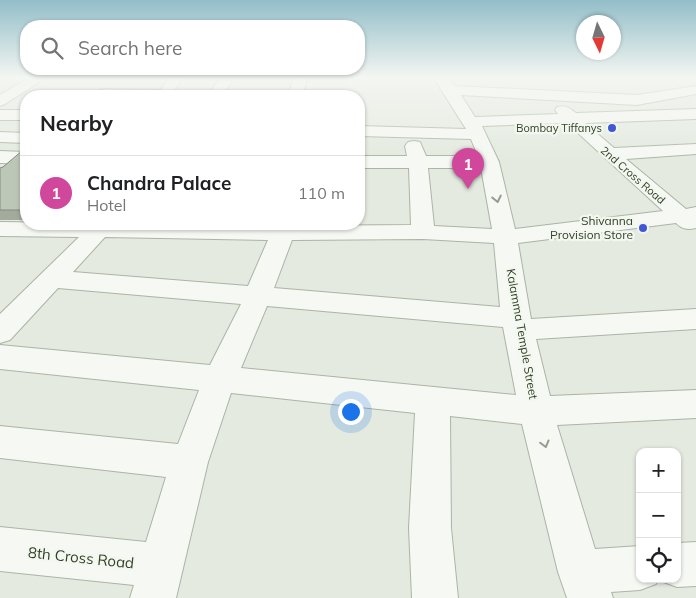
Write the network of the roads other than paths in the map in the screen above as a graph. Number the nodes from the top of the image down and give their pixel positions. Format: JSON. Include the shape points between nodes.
{"nodes":[{"id":1,"x":458,"y":105,"type":"edge"},
{"id":2,"x":558,"y":105,"type":"edge"},
{"id":3,"x":654,"y":105,"type":"edge"},
{"id":4,"x":0,"y":115,"type":"edge"},
{"id":5,"x":20,"y":115,"type":"edge"},
{"id":6,"x":688,"y":115,"type":"edge"},
{"id":7,"x":658,"y":116,"type":"junction"},
{"id":8,"x":572,"y":118,"type":"junction"},
{"id":9,"x":696,"y":123,"type":"edge"},
{"id":10,"x":473,"y":128,"type":"junction"},
{"id":11,"x":365,"y":130,"type":"edge"},
{"id":12,"x":411,"y":132,"type":"junction"},
{"id":13,"x":0,"y":137,"type":"edge"},
{"id":14,"x":20,"y":138,"type":"edge"},
{"id":15,"x":696,"y":142,"type":"edge"},
{"id":16,"x":696,"y":149,"type":"edge"},
{"id":17,"x":609,"y":154,"type":"junction"},
{"id":18,"x":17,"y":156,"type":"edge"},
{"id":19,"x":365,"y":162,"type":"edge"},
{"id":20,"x":418,"y":162,"type":"junction"},
{"id":21,"x":490,"y":162,"type":"junction"},
{"id":22,"x":0,"y":171,"type":"edge"},
{"id":23,"x":691,"y":220,"type":"edge"},
{"id":24,"x":0,"y":229,"type":"edge"},
{"id":25,"x":20,"y":229,"type":"edge"},
{"id":26,"x":99,"y":230,"type":"edge"},
{"id":27,"x":297,"y":230,"type":"edge"},
{"id":28,"x":423,"y":232,"type":"junction"},
{"id":29,"x":505,"y":237,"type":"junction"},
{"id":30,"x":53,"y":279,"type":"junction"},
{"id":31,"x":258,"y":296,"type":"junction"},
{"id":32,"x":696,"y":320,"type":"edge"},
{"id":33,"x":518,"y":324,"type":"junction"},
{"id":34,"x":2,"y":335,"type":"edge"},
{"id":35,"x":220,"y":379,"type":"junction"},
{"id":36,"x":433,"y":400,"type":"junction"},
{"id":37,"x":696,"y":404,"type":"edge"},
{"id":38,"x":536,"y":411,"type":"junction"},
{"id":39,"x":0,"y":442,"type":"edge"},
{"id":40,"x":189,"y":462,"type":"junction"},
{"id":41,"x":0,"y":549,"type":"edge"},
{"id":42,"x":696,"y":564,"type":"edge"},
{"id":43,"x":681,"y":565,"type":"edge"},
{"id":44,"x":636,"y":569,"type":"edge"},
{"id":45,"x":158,"y":582,"type":"edge"},
{"id":46,"x":585,"y":585,"type":"edge"},
{"id":47,"x":435,"y":598,"type":"edge"}],
"edges":[{"from":1,"to":10,"type":"street","name":"Kalamma Temple Street"},
{"from":2,"to":8,"type":"street","name":"2nd Cross Road"},
{"from":3,"to":6,"type":"street"},
{"from":4,"to":5,"type":"street"},
{"from":6,"to":7,"type":"street"},
{"from":6,"to":9,"type":"street"},
{"from":7,"to":8,"type":"street"},
{"from":7,"to":15,"type":"street"},
{"from":8,"to":10,"type":"street"},
{"from":8,"to":17,"type":"street","name":"2nd Cross Road"},
{"from":10,"to":12,"type":"street"},
{"from":10,"to":21,"type":"street","name":"Kalamma Temple Street"},
{"from":11,"to":12,"type":"street"},
{"from":12,"to":20,"type":"street"},
{"from":13,"to":14,"type":"street"},
{"from":16,"to":17,"type":"street"},
{"from":17,"to":23,"type":"street","name":"2nd Cross Road"},
{"from":18,"to":22,"type":"street"},
{"from":19,"to":20,"type":"street"},
{"from":20,"to":21,"type":"street"},
{"from":20,"to":28,"type":"street"},
{"from":21,"to":29,"type":"street","name":"Kalamma Temple Street","one_way":true},
{"from":23,"to":29,"type":"street"},
{"from":24,"to":25,"type":"street"},
{"from":26,"to":30,"type":"street"},
{"from":27,"to":28,"type":"street"},
{"from":27,"to":31,"type":"street"},
{"from":28,"to":29,"type":"street"},
{"from":29,"to":33,"type":"street","name":"Kalamma Temple Street"},
{"from":30,"to":31,"type":"street"},
{"from":30,"to":34,"type":"street"},
{"from":31,"to":33,"type":"street"},
{"from":31,"to":35,"type":"street"},
{"from":32,"to":33,"type":"street"},
{"from":33,"to":38,"type":"street","name":"Kalamma Temple Street"},
{"from":34,"to":35,"type":"street"},
{"from":35,"to":36,"type":"street"},
{"from":35,"to":40,"type":"street"},
{"from":36,"to":38,"type":"street"},
{"from":36,"to":47,"type":"street","via":[[430,528]]},
{"from":37,"to":38,"type":"street"},
{"from":38,"to":46,"type":"street","name":"Kalamma Temple Street","one_way":true},
{"from":39,"to":40,"type":"street"},
{"from":40,"to":45,"type":"street"},
{"from":41,"to":45,"type":"street","name":"8th Cross Road"},
{"from":42,"to":43,"type":"street"},
{"from":44,"to":46,"type":"street"}]}
